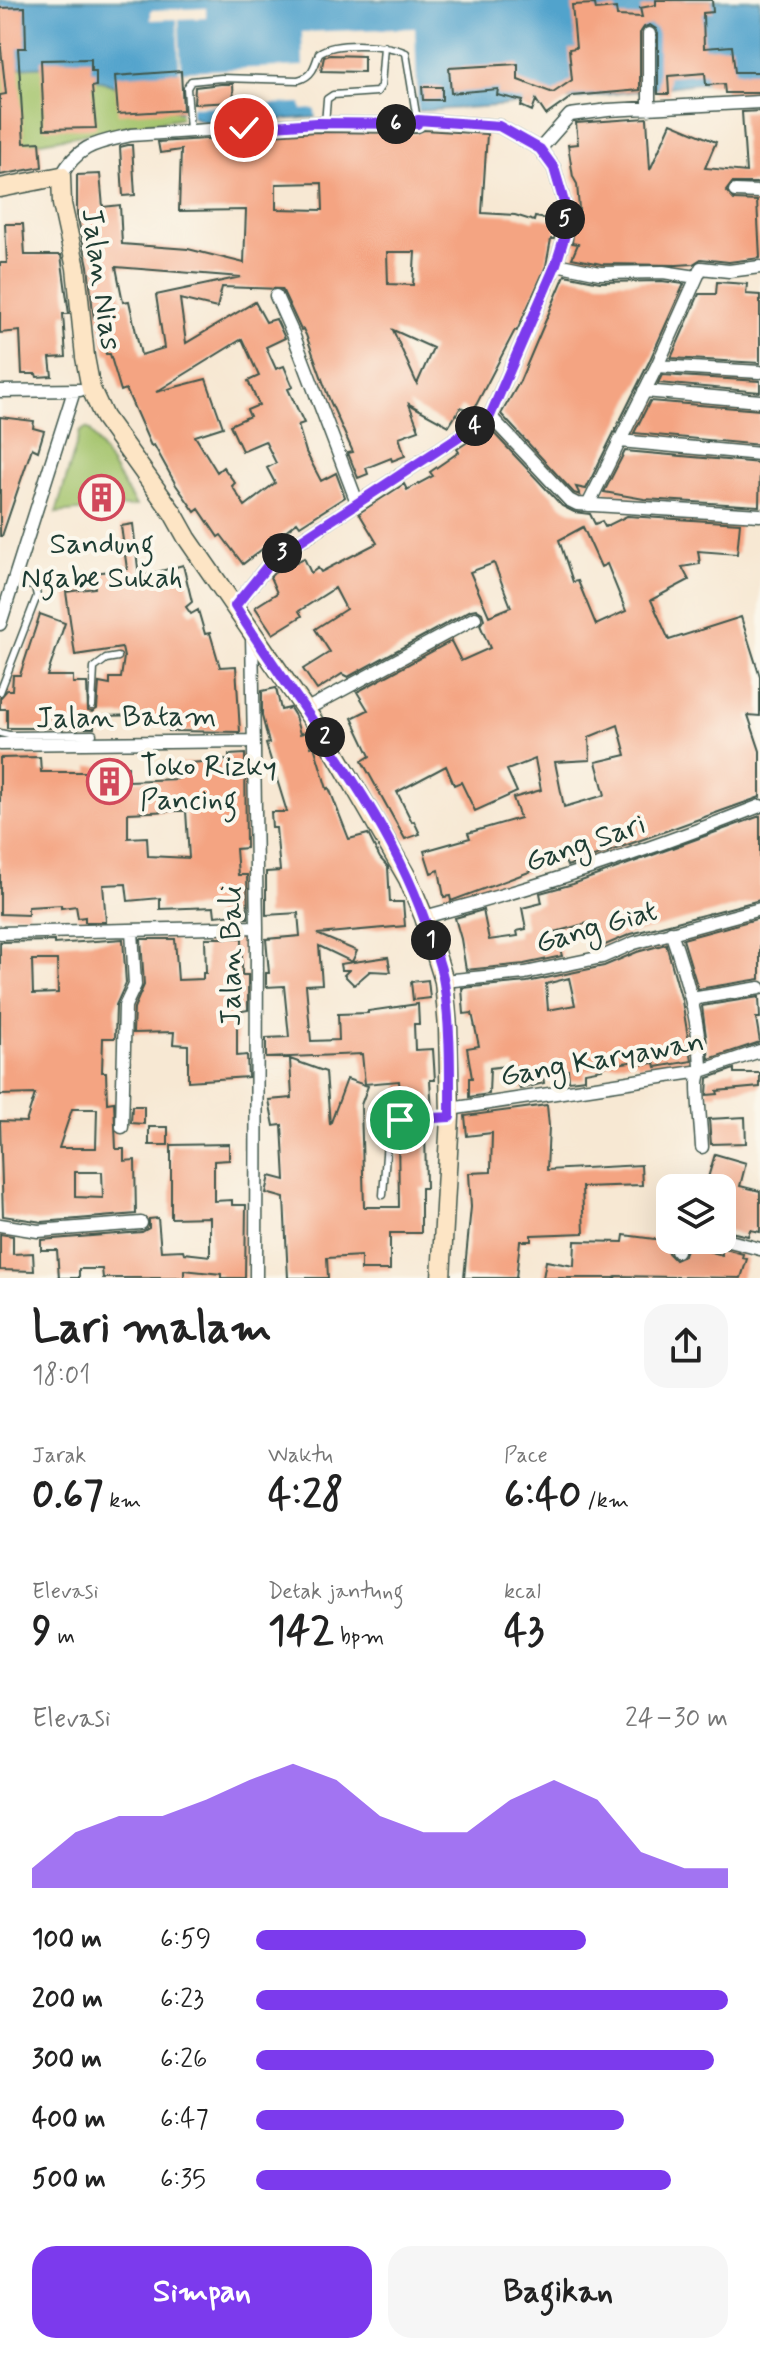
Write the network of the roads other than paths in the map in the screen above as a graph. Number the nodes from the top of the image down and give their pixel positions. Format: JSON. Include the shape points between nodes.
{"nodes":[{"id":1,"x":649,"y":34,"type":"dead end"},
{"id":2,"x":384,"y":46,"type":"junction"},
{"id":3,"x":760,"y":102,"type":"edge"},
{"id":4,"x":649,"y":109,"type":"junction"},
{"id":5,"x":325,"y":124,"type":"junction"},
{"id":6,"x":417,"y":124,"type":"junction"},
{"id":7,"x":190,"y":132,"type":"junction"},
{"id":8,"x":540,"y":149,"type":"junction"},
{"id":9,"x":61,"y":176,"type":"junction"},
{"id":10,"x":0,"y":188,"type":"edge"},
{"id":11,"x":735,"y":191,"type":"dead end"},
{"id":12,"x":760,"y":192,"type":"edge"},
{"id":13,"x":556,"y":264,"type":"junction"},
{"id":14,"x":760,"y":267,"type":"edge"},
{"id":15,"x":697,"y":277,"type":"junction"},
{"id":16,"x":276,"y":296,"type":"dead end"},
{"id":17,"x":657,"y":366,"type":"junction"},
{"id":18,"x":760,"y":372,"type":"edge"},
{"id":19,"x":82,"y":390,"type":"junction"},
{"id":20,"x":0,"y":391,"type":"edge"},
{"id":21,"x":644,"y":391,"type":"junction"},
{"id":22,"x":760,"y":401,"type":"edge"},
{"id":23,"x":490,"y":416,"type":"junction"},
{"id":24,"x":620,"y":441,"type":"junction"},
{"id":25,"x":760,"y":454,"type":"edge"},
{"id":26,"x":357,"y":502,"type":"junction"},
{"id":27,"x":588,"y":505,"type":"junction"},
{"id":28,"x":760,"y":515,"type":"edge"},
{"id":29,"x":14,"y":581,"type":"junction"},
{"id":30,"x":235,"y":606,"type":"junction"},
{"id":31,"x":475,"y":618,"type":"dead end"},
{"id":32,"x":0,"y":624,"type":"edge"},
{"id":33,"x":252,"y":633,"type":"junction"},
{"id":34,"x":118,"y":657,"type":"dead end"},
{"id":35,"x":0,"y":692,"type":"edge"},
{"id":36,"x":92,"y":706,"type":"dead end"},
{"id":37,"x":307,"y":709,"type":"junction"},
{"id":38,"x":0,"y":733,"type":"edge"},
{"id":39,"x":93,"y":736,"type":"junction"},
{"id":40,"x":252,"y":741,"type":"junction"},
{"id":41,"x":0,"y":744,"type":"edge"},
{"id":42,"x":760,"y":806,"type":"edge"},
{"id":43,"x":760,"y":909,"type":"edge"},
{"id":44,"x":424,"y":917,"type":"junction"},
{"id":45,"x":257,"y":927,"type":"junction"},
{"id":46,"x":132,"y":930,"type":"junction"},
{"id":47,"x":671,"y":932,"type":"junction"},
{"id":48,"x":0,"y":933,"type":"edge"},
{"id":49,"x":444,"y":981,"type":"junction"},
{"id":50,"x":760,"y":988,"type":"edge"},
{"id":51,"x":691,"y":999,"type":"junction"},
{"id":52,"x":760,"y":1051,"type":"edge"},
{"id":53,"x":701,"y":1071,"type":"junction"},
{"id":54,"x":450,"y":1113,"type":"junction"},
{"id":55,"x":122,"y":1127,"type":"dead end"},
{"id":56,"x":702,"y":1147,"type":"dead end"},
{"id":57,"x":383,"y":1195,"type":"dead end"},
{"id":58,"x":141,"y":1223,"type":"dead end"},
{"id":59,"x":0,"y":1225,"type":"edge"},
{"id":60,"x":736,"y":1243,"type":"edge"},
{"id":61,"x":760,"y":1249,"type":"edge"},
{"id":62,"x":256,"y":1278,"type":"edge"},
{"id":63,"x":441,"y":1278,"type":"edge"}],
"edges":[{"from":1,"to":4,"type":"street"},
{"from":2,"to":5,"type":"lane","via":[[377,92],[333,95],[327,99]]},
{"from":2,"to":6,"type":"lane","via":[[406,53]]},
{"from":2,"to":7,"type":"lane","via":[[326,48],[306,78],[298,80],[191,81]]},
{"from":3,"to":4,"type":"street"},
{"from":4,"to":8,"type":"street","via":[[570,115]]},
{"from":5,"to":6,"type":"street"},
{"from":5,"to":7,"type":"street"},
{"from":6,"to":8,"type":"street","via":[[418,120],[499,126]]},
{"from":7,"to":9,"type":"street","via":[[101,142],[72,157]]},
{"from":8,"to":13,"type":"street","via":[[554,168],[566,209]]},
{"from":9,"to":10,"type":"street"},
{"from":9,"to":19,"type":"street","name":"Jalan Nias","via":[[85,357]]},
{"from":11,"to":12,"type":"street"},
{"from":13,"to":15,"type":"street","via":[[600,273]]},
{"from":13,"to":23,"type":"street"},
{"from":14,"to":15,"type":"street","via":[[701,268]]},
{"from":15,"to":17,"type":"street"},
{"from":16,"to":26,"type":"street"},
{"from":17,"to":18,"type":"street"},
{"from":17,"to":21,"type":"street"},
{"from":19,"to":20,"type":"street"},
{"from":19,"to":29,"type":"street"},
{"from":19,"to":30,"type":"street","name":"Jalan Nias"},
{"from":21,"to":22,"type":"street"},
{"from":21,"to":24,"type":"street"},
{"from":23,"to":26,"type":"street"},
{"from":23,"to":27,"type":"street","via":[[569,500]]},
{"from":24,"to":25,"type":"street"},
{"from":24,"to":27,"type":"street"},
{"from":26,"to":30,"type":"street","via":[[274,558]]},
{"from":27,"to":28,"type":"street"},
{"from":29,"to":32,"type":"street"},
{"from":29,"to":35,"type":"lane","via":[[35,587],[37,596]]},
{"from":30,"to":33,"type":"street","name":"Jalan Nias"},
{"from":31,"to":37,"type":"street"},
{"from":33,"to":37,"type":"street","name":"Jalan Nias"},
{"from":33,"to":40,"type":"street","name":"Jalan Bali"},
{"from":34,"to":36,"type":"lane","via":[[94,668]]},
{"from":37,"to":44,"type":"street","name":"Jalan Nias","via":[[382,831]]},
{"from":38,"to":39,"type":"lane"},
{"from":39,"to":40,"type":"street","name":"Jalan Batam"},
{"from":39,"to":41,"type":"street","name":"Jalan Batam"},
{"from":40,"to":45,"type":"street","name":"Jalan Bali"},
{"from":42,"to":44,"type":"street","name":"Gang Sari","via":[[539,887]]},
{"from":43,"to":47,"type":"street","name":"Gang Giat"},
{"from":44,"to":49,"type":"street","name":"Jalan Nias"},
{"from":45,"to":46,"type":"street"},
{"from":45,"to":62,"type":"street","name":"Jalan Bali"},
{"from":46,"to":48,"type":"street"},
{"from":46,"to":55,"type":"street","via":[[135,985],[125,1006]]},
{"from":47,"to":49,"type":"street","name":"Gang Giat","via":[[602,957],[525,973]]},
{"from":47,"to":51,"type":"street"},
{"from":49,"to":54,"type":"street","name":"Jalan Nias"},
{"from":50,"to":51,"type":"street"},
{"from":51,"to":53,"type":"street"},
{"from":52,"to":53,"type":"street","name":"Gang Karyawan"},
{"from":53,"to":54,"type":"street","name":"Gang Karyawan"},
{"from":53,"to":56,"type":"street"},
{"from":54,"to":57,"type":"lane","via":[[400,1120],[388,1128]]},
{"from":54,"to":63,"type":"street","name":"Jalan Nias"},
{"from":58,"to":59,"type":"street","via":[[38,1231]]},
{"from":60,"to":61,"type":"street"}]}
